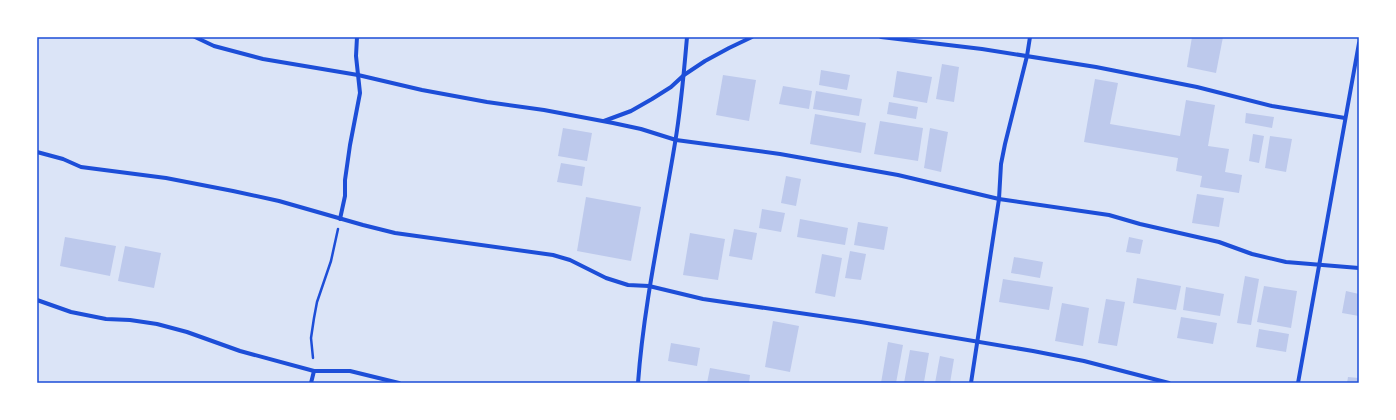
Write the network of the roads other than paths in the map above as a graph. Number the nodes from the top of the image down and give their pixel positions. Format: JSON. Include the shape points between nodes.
{"nodes":[{"id":1,"x":195,"y":37,"type":"edge"},
{"id":2,"x":357,"y":37,"type":"edge"},
{"id":3,"x":687,"y":37,"type":"edge"},
{"id":4,"x":752,"y":37,"type":"edge"},
{"id":5,"x":881,"y":37,"type":"edge"},
{"id":6,"x":1030,"y":37,"type":"edge"},
{"id":7,"x":1359,"y":44,"type":"edge"},
{"id":8,"x":1027,"y":56,"type":"junction"},
{"id":9,"x":358,"y":75,"type":"junction"},
{"id":10,"x":684,"y":75,"type":"junction"},
{"id":11,"x":1345,"y":118,"type":"junction"},
{"id":12,"x":604,"y":121,"type":"junction"},
{"id":13,"x":676,"y":140,"type":"junction"},
{"id":14,"x":37,"y":152,"type":"edge"},
{"id":15,"x":999,"y":199,"type":"junction"},
{"id":16,"x":340,"y":219,"type":"junction"},
{"id":17,"x":1320,"y":264,"type":"junction"},
{"id":18,"x":1359,"y":268,"type":"edge"},
{"id":19,"x":649,"y":286,"type":"junction"},
{"id":20,"x":37,"y":300,"type":"edge"},
{"id":21,"x":976,"y":341,"type":"junction"},
{"id":22,"x":314,"y":371,"type":"junction"},
{"id":23,"x":311,"y":383,"type":"edge"},
{"id":24,"x":399,"y":383,"type":"edge"},
{"id":25,"x":638,"y":383,"type":"edge"},
{"id":26,"x":971,"y":383,"type":"edge"},
{"id":27,"x":1169,"y":383,"type":"edge"},
{"id":28,"x":1298,"y":383,"type":"edge"}],
"edges":[{"from":1,"to":9,"type":"street","via":[[214,46],[249,56]]},
{"from":2,"to":9,"type":"street"},
{"from":3,"to":10,"type":"street"},
{"from":4,"to":10,"type":"street"},
{"from":5,"to":8,"type":"street"},
{"from":6,"to":8,"type":"street"},
{"from":7,"to":11,"type":"street"},
{"from":8,"to":11,"type":"street","via":[[1174,82],[1272,106]]},
{"from":8,"to":15,"type":"street","via":[[1005,144]]},
{"from":9,"to":12,"type":"street","via":[[422,90]]},
{"from":9,"to":16,"type":"street","via":[[360,94]]},
{"from":10,"to":12,"type":"street","via":[[652,99],[631,111]]},
{"from":10,"to":13,"type":"street"},
{"from":11,"to":17,"type":"street"},
{"from":12,"to":13,"type":"street"},
{"from":13,"to":15,"type":"street","via":[[751,149],[838,164]]},
{"from":13,"to":19,"type":"street"},
{"from":14,"to":16,"type":"street","via":[[64,159],[81,167],[166,178],[233,191]]},
{"from":15,"to":17,"type":"street","via":[[1109,215],[1219,242],[1252,254],[1286,262]]},
{"from":15,"to":21,"type":"street"},
{"from":16,"to":19,"type":"street","via":[[395,233],[553,255],[570,260],[606,278]]},
{"from":17,"to":18,"type":"street"},
{"from":17,"to":28,"type":"street"},
{"from":19,"to":21,"type":"street","via":[[703,299]]},
{"from":19,"to":25,"type":"street"},
{"from":20,"to":22,"type":"street","via":[[78,314],[157,324],[240,351]]},
{"from":21,"to":26,"type":"street"},
{"from":21,"to":27,"type":"street","via":[[1084,361]]},
{"from":22,"to":23,"type":"street"},
{"from":22,"to":24,"type":"street","via":[[350,371]]}]}
